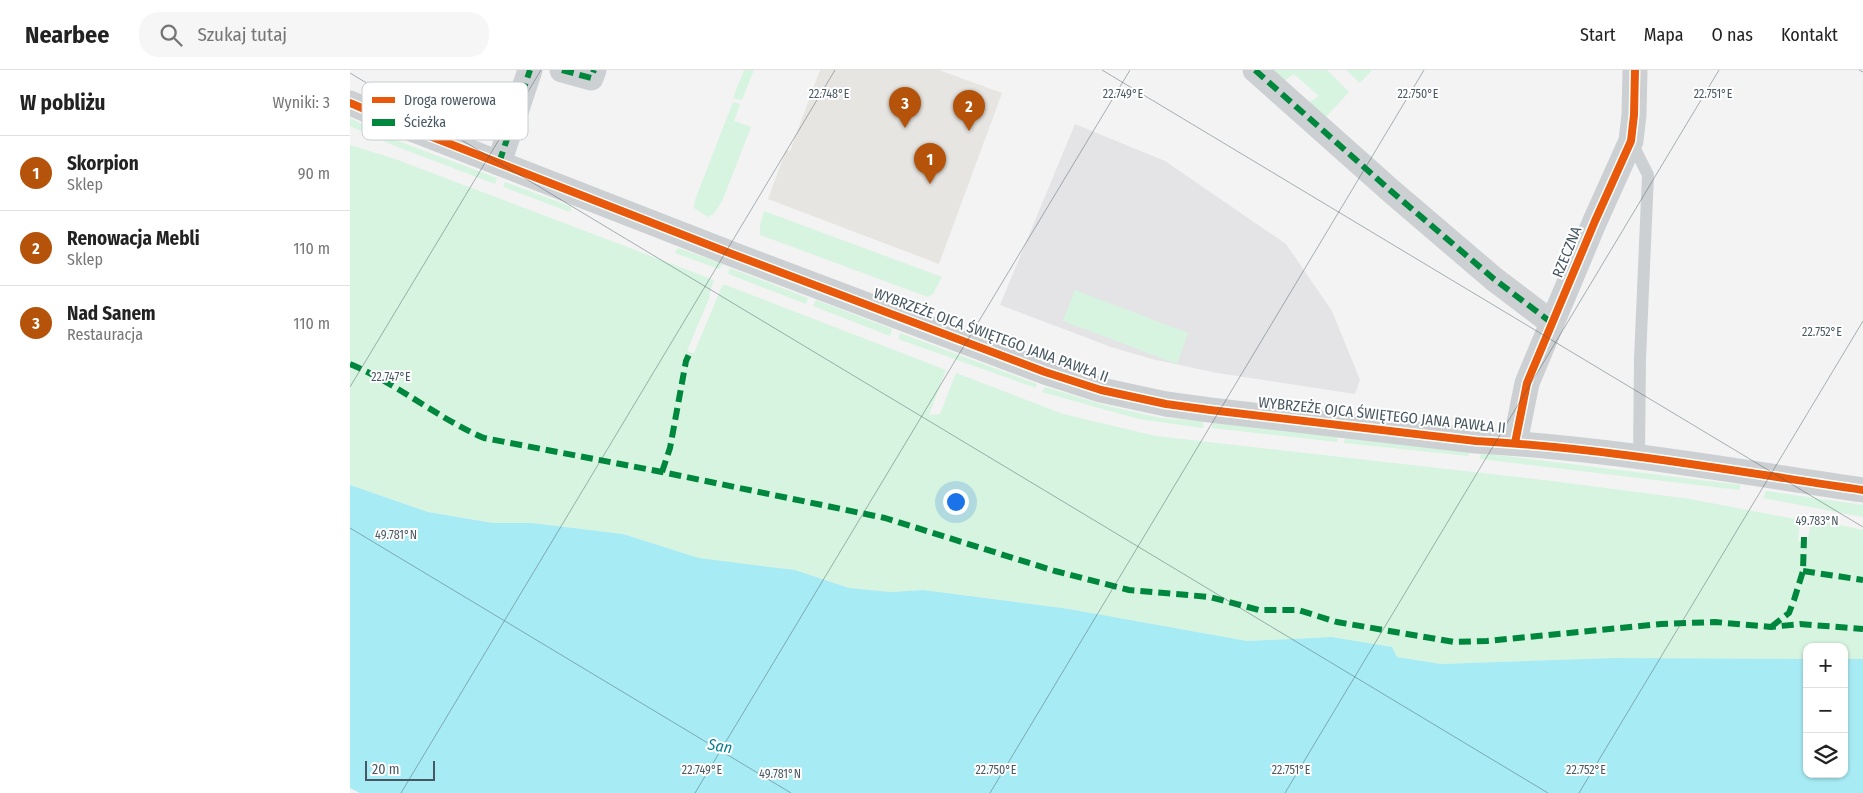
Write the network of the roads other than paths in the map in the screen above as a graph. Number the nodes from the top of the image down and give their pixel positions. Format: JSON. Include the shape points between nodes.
{"nodes":[{"id":1,"x":530,"y":70,"type":"edge"},
{"id":2,"x":562,"y":70,"type":"edge"},
{"id":3,"x":594,"y":70,"type":"edge"},
{"id":4,"x":1255,"y":70,"type":"edge"},
{"id":5,"x":1635,"y":70,"type":"edge"},
{"id":6,"x":526,"y":82,"type":"edge"},
{"id":7,"x":350,"y":102,"type":"edge"},
{"id":8,"x":362,"y":107,"type":"edge"},
{"id":9,"x":440,"y":140,"type":"edge"},
{"id":10,"x":507,"y":140,"type":"edge"},
{"id":11,"x":1631,"y":141,"type":"junction"},
{"id":12,"x":499,"y":163,"type":"junction"},
{"id":13,"x":1552,"y":323,"type":"junction"},
{"id":14,"x":1515,"y":443,"type":"junction"},
{"id":15,"x":1639,"y":456,"type":"junction"},
{"id":16,"x":1863,"y":490,"type":"edge"}],
"edges":[{"from":1,"to":6,"type":"street"},
{"from":2,"to":3,"type":"street","via":[[591,78]]},
{"from":4,"to":13,"type":"street","via":[[1479,267]]},
{"from":5,"to":11,"type":"street","name":"RZECZNA"},
{"from":7,"to":8,"type":"street","name":"WYBRZEŻE OJCA ŚWIĘTEGO JANA PAWŁA II"},
{"from":9,"to":12,"type":"street","name":"WYBRZEŻE OJCA ŚWIĘTEGO JANA PAWŁA II"},
{"from":10,"to":12,"type":"street"},
{"from":11,"to":13,"type":"street","name":"RZECZNA"},
{"from":11,"to":15,"type":"lane","via":[[1648,175]]},
{"from":12,"to":14,"type":"street","name":"WYBRZEŻE OJCA ŚWIĘTEGO JANA PAWŁA II","via":[[900,318],[1101,390],[1210,410]]},
{"from":13,"to":14,"type":"street","name":"RZECZNA","via":[[1527,383]]},
{"from":14,"to":15,"type":"street","name":"WYBRZEŻE OJCA ŚWIĘTEGO JANA PAWŁA II"},
{"from":15,"to":16,"type":"street","name":"WYBRZEŻE OJCA ŚWIĘTEGO JANA PAWŁA II"}]}
